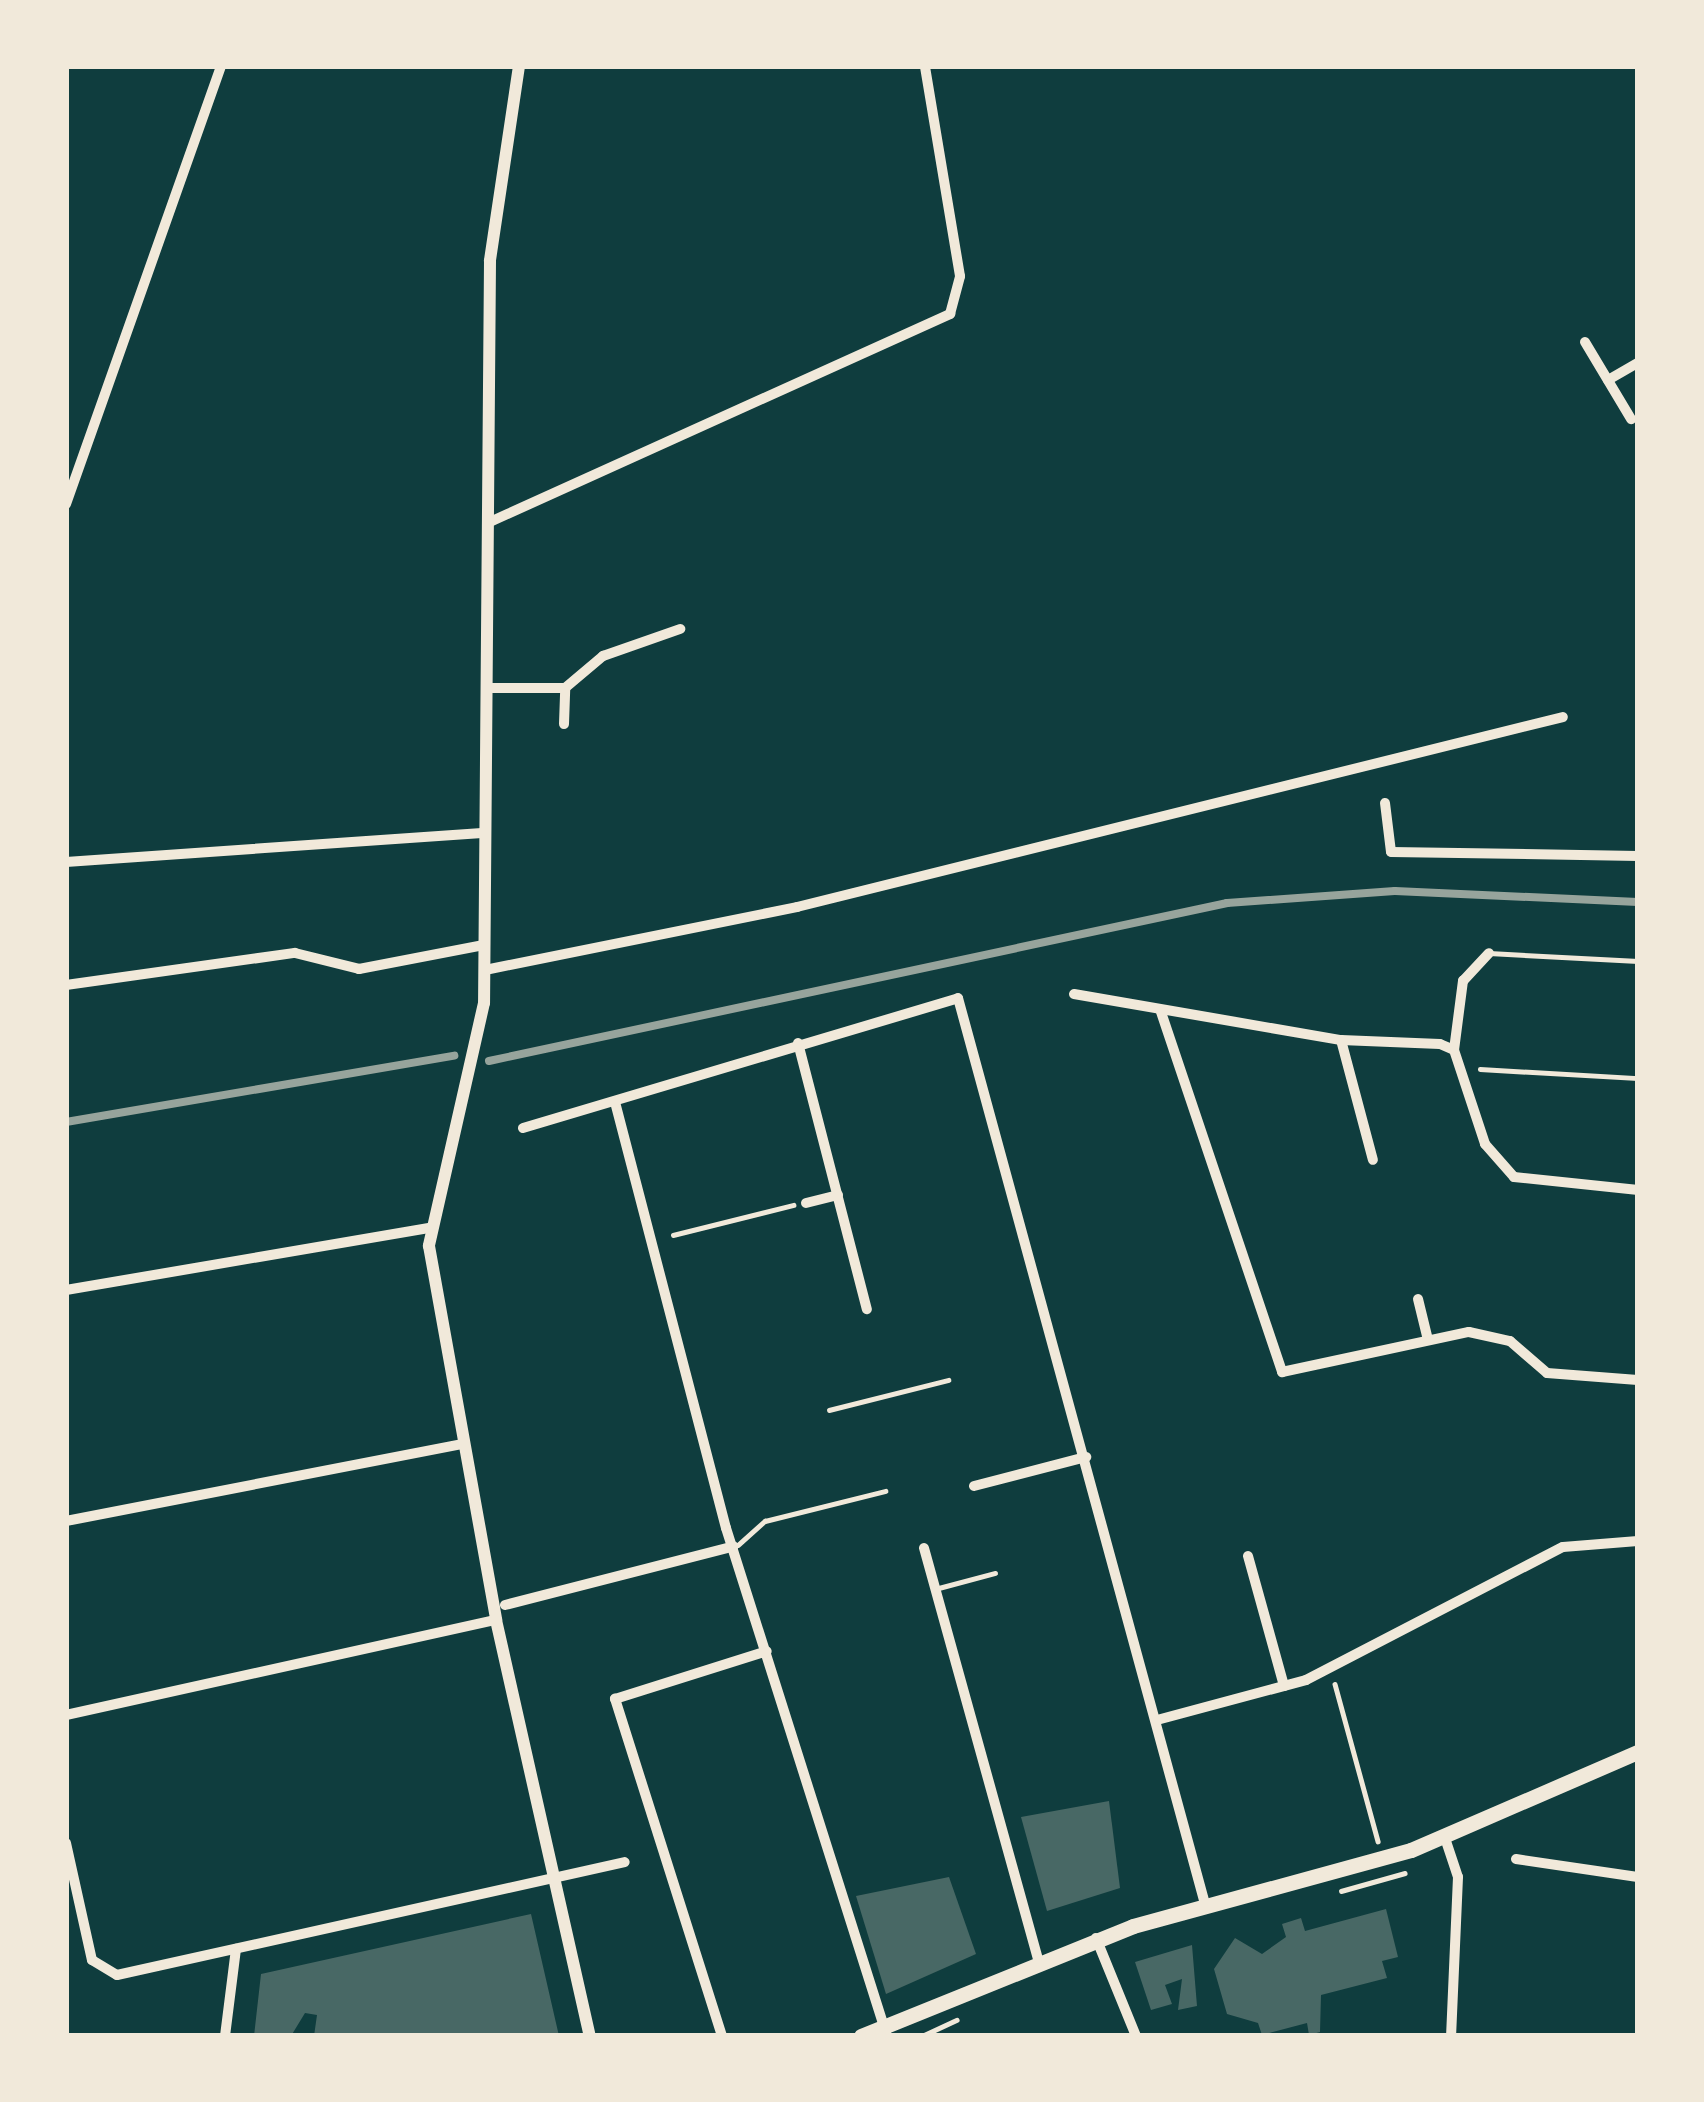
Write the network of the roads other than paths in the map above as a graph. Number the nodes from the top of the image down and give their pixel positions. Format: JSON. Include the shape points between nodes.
{"nodes":[{"id":1,"x":221,"y":66,"type":"edge"},
{"id":2,"x":519,"y":66,"type":"edge"},
{"id":3,"x":925,"y":66,"type":"edge"},
{"id":4,"x":1585,"y":342,"type":"dead end"},
{"id":5,"x":1638,"y":362,"type":"edge"},
{"id":6,"x":1608,"y":380,"type":"junction"},
{"id":7,"x":1631,"y":419,"type":"dead end"},
{"id":8,"x":66,"y":504,"type":"edge"},
{"id":9,"x":492,"y":521,"type":"junction"},
{"id":10,"x":680,"y":629,"type":"dead end"},
{"id":11,"x":492,"y":688,"type":"junction"},
{"id":12,"x":565,"y":688,"type":"junction"},
{"id":13,"x":1563,"y":717,"type":"dead end"},
{"id":14,"x":564,"y":724,"type":"dead end"},
{"id":15,"x":1385,"y":803,"type":"dead end"},
{"id":16,"x":482,"y":833,"type":"junction"},
{"id":17,"x":1638,"y":856,"type":"edge"},
{"id":18,"x":66,"y":862,"type":"edge"},
{"id":19,"x":484,"y":945,"type":"junction"},
{"id":20,"x":1489,"y":953,"type":"joint"},
{"id":21,"x":1638,"y":961,"type":"edge"},
{"id":22,"x":485,"y":970,"type":"junction"},
{"id":23,"x":66,"y":985,"type":"edge"},
{"id":24,"x":1074,"y":994,"type":"dead end"},
{"id":25,"x":1162,"y":1012,"type":"junction"},
{"id":26,"x":1341,"y":1040,"type":"junction"},
{"id":27,"x":798,"y":1043,"type":"junction"},
{"id":28,"x":1454,"y":1050,"type":"junction"},
{"id":29,"x":615,"y":1102,"type":"junction"},
{"id":30,"x":523,"y":1128,"type":"dead end"},
{"id":31,"x":1372,"y":1160,"type":"dead end"},
{"id":32,"x":1638,"y":1190,"type":"edge"},
{"id":33,"x":838,"y":1195,"type":"junction"},
{"id":34,"x":802,"y":1203,"type":"road end"},
{"id":35,"x":429,"y":1228,"type":"junction"},
{"id":36,"x":66,"y":1290,"type":"edge"},
{"id":37,"x":1418,"y":1299,"type":"dead end"},
{"id":38,"x":867,"y":1309,"type":"dead end"},
{"id":39,"x":1428,"y":1340,"type":"junction"},
{"id":40,"x":1638,"y":1380,"type":"edge"},
{"id":41,"x":462,"y":1444,"type":"junction"},
{"id":42,"x":1085,"y":1457,"type":"junction"},
{"id":43,"x":974,"y":1486,"type":"dead end"},
{"id":44,"x":885,"y":1491,"type":"dead end"},
{"id":45,"x":66,"y":1521,"type":"edge"},
{"id":46,"x":1638,"y":1541,"type":"edge"},
{"id":47,"x":734,"y":1546,"type":"junction"},
{"id":48,"x":924,"y":1548,"type":"dead end"},
{"id":49,"x":1248,"y":1556,"type":"dead end"},
{"id":50,"x":995,"y":1573,"type":"dead end"},
{"id":51,"x":935,"y":1589,"type":"junction"},
{"id":52,"x":505,"y":1605,"type":"dead end"},
{"id":53,"x":496,"y":1620,"type":"junction"},
{"id":54,"x":766,"y":1652,"type":"junction"},
{"id":55,"x":1283,"y":1686,"type":"junction"},
{"id":56,"x":66,"y":1715,"type":"edge"},
{"id":57,"x":1157,"y":1720,"type":"junction"},
{"id":58,"x":1638,"y":1752,"type":"edge"},
{"id":59,"x":1444,"y":1835,"type":"junction"},
{"id":60,"x":66,"y":1843,"type":"edge"},
{"id":61,"x":1516,"y":1859,"type":"dead end"},
{"id":62,"x":625,"y":1862,"type":"dead end"},
{"id":63,"x":1638,"y":1877,"type":"edge"},
{"id":64,"x":556,"y":1879,"type":"junction"},
{"id":65,"x":1205,"y":1904,"type":"junction"},
{"id":66,"x":1096,"y":1939,"type":"junction"},
{"id":67,"x":236,"y":1949,"type":"junction"},
{"id":68,"x":1038,"y":1959,"type":"junction"},
{"id":69,"x":885,"y":2031,"type":"edge"},
{"id":70,"x":225,"y":2036,"type":"edge"},
{"id":71,"x":590,"y":2036,"type":"edge"},
{"id":72,"x":722,"y":2036,"type":"edge"},
{"id":73,"x":861,"y":2036,"type":"edge"},
{"id":74,"x":1136,"y":2036,"type":"edge"},
{"id":75,"x":1451,"y":2036,"type":"edge"}],
"edges":[{"from":1,"to":8,"type":"street"},
{"from":2,"to":9,"type":"street","via":[[490,261]]},
{"from":3,"to":9,"type":"street","via":[[960,276],[950,314]]},
{"from":4,"to":6,"type":"street"},
{"from":5,"to":6,"type":"street"},
{"from":6,"to":7,"type":"street"},
{"from":9,"to":11,"type":"street"},
{"from":10,"to":12,"type":"street","via":[[603,656]]},
{"from":11,"to":12,"type":"street"},
{"from":11,"to":16,"type":"street"},
{"from":12,"to":14,"type":"street"},
{"from":13,"to":22,"type":"street","via":[[797,907]]},
{"from":15,"to":17,"type":"street","via":[[1391,852]]},
{"from":16,"to":18,"type":"street"},
{"from":16,"to":19,"type":"street"},
{"from":19,"to":22,"type":"street"},
{"from":19,"to":23,"type":"street","via":[[358,969],[295,953]]},
{"from":20,"to":21,"type":"lane"},
{"from":20,"to":28,"type":"street","via":[[1463,981]]},
{"from":22,"to":35,"type":"street","via":[[484,1003]]},
{"from":24,"to":25,"type":"street"},
{"from":25,"to":26,"type":"street"},
{"from":25,"to":39,"type":"street","via":[[1282,1372]]},
{"from":26,"to":28,"type":"street"},
{"from":26,"to":31,"type":"street"},
{"from":27,"to":29,"type":"street"},
{"from":27,"to":33,"type":"street"},
{"from":27,"to":42,"type":"street","via":[[958,998]]},
{"from":28,"to":32,"type":"street","via":[[1486,1144],[1514,1177]]},
{"from":29,"to":30,"type":"street"},
{"from":29,"to":47,"type":"street"},
{"from":33,"to":34,"type":"street"},
{"from":33,"to":38,"type":"street"},
{"from":35,"to":36,"type":"street"},
{"from":35,"to":41,"type":"street"},
{"from":37,"to":39,"type":"street"},
{"from":39,"to":40,"type":"street","via":[[1490,1334],[1547,1373]]},
{"from":41,"to":45,"type":"street"},
{"from":41,"to":53,"type":"street"},
{"from":42,"to":43,"type":"street"},
{"from":42,"to":57,"type":"street"},
{"from":44,"to":47,"type":"lane","via":[[765,1521]]},
{"from":46,"to":55,"type":"street","via":[[1540,1556]]},
{"from":47,"to":52,"type":"street"},
{"from":47,"to":54,"type":"street"},
{"from":48,"to":51,"type":"street"},
{"from":49,"to":55,"type":"street"},
{"from":50,"to":51,"type":"lane"},
{"from":51,"to":68,"type":"street"},
{"from":53,"to":56,"type":"street"},
{"from":53,"to":64,"type":"street"},
{"from":54,"to":69,"type":"street"},
{"from":54,"to":72,"type":"street","via":[[615,1699],[652,1855]]},
{"from":55,"to":57,"type":"street"},
{"from":57,"to":65,"type":"street"},
{"from":58,"to":59,"type":"main road"},
{"from":59,"to":65,"type":"main road"},
{"from":59,"to":75,"type":"street","via":[[1458,1874]]},
{"from":60,"to":67,"type":"street","via":[[92,1960],[106,1974]]},
{"from":61,"to":63,"type":"street"},
{"from":62,"to":64,"type":"street"},
{"from":64,"to":67,"type":"street"},
{"from":64,"to":71,"type":"street"},
{"from":65,"to":66,"type":"main road"},
{"from":66,"to":68,"type":"main road"},
{"from":66,"to":74,"type":"street"},
{"from":67,"to":70,"type":"street"},
{"from":68,"to":69,"type":"main road"},
{"from":69,"to":73,"type":"main road"}]}
